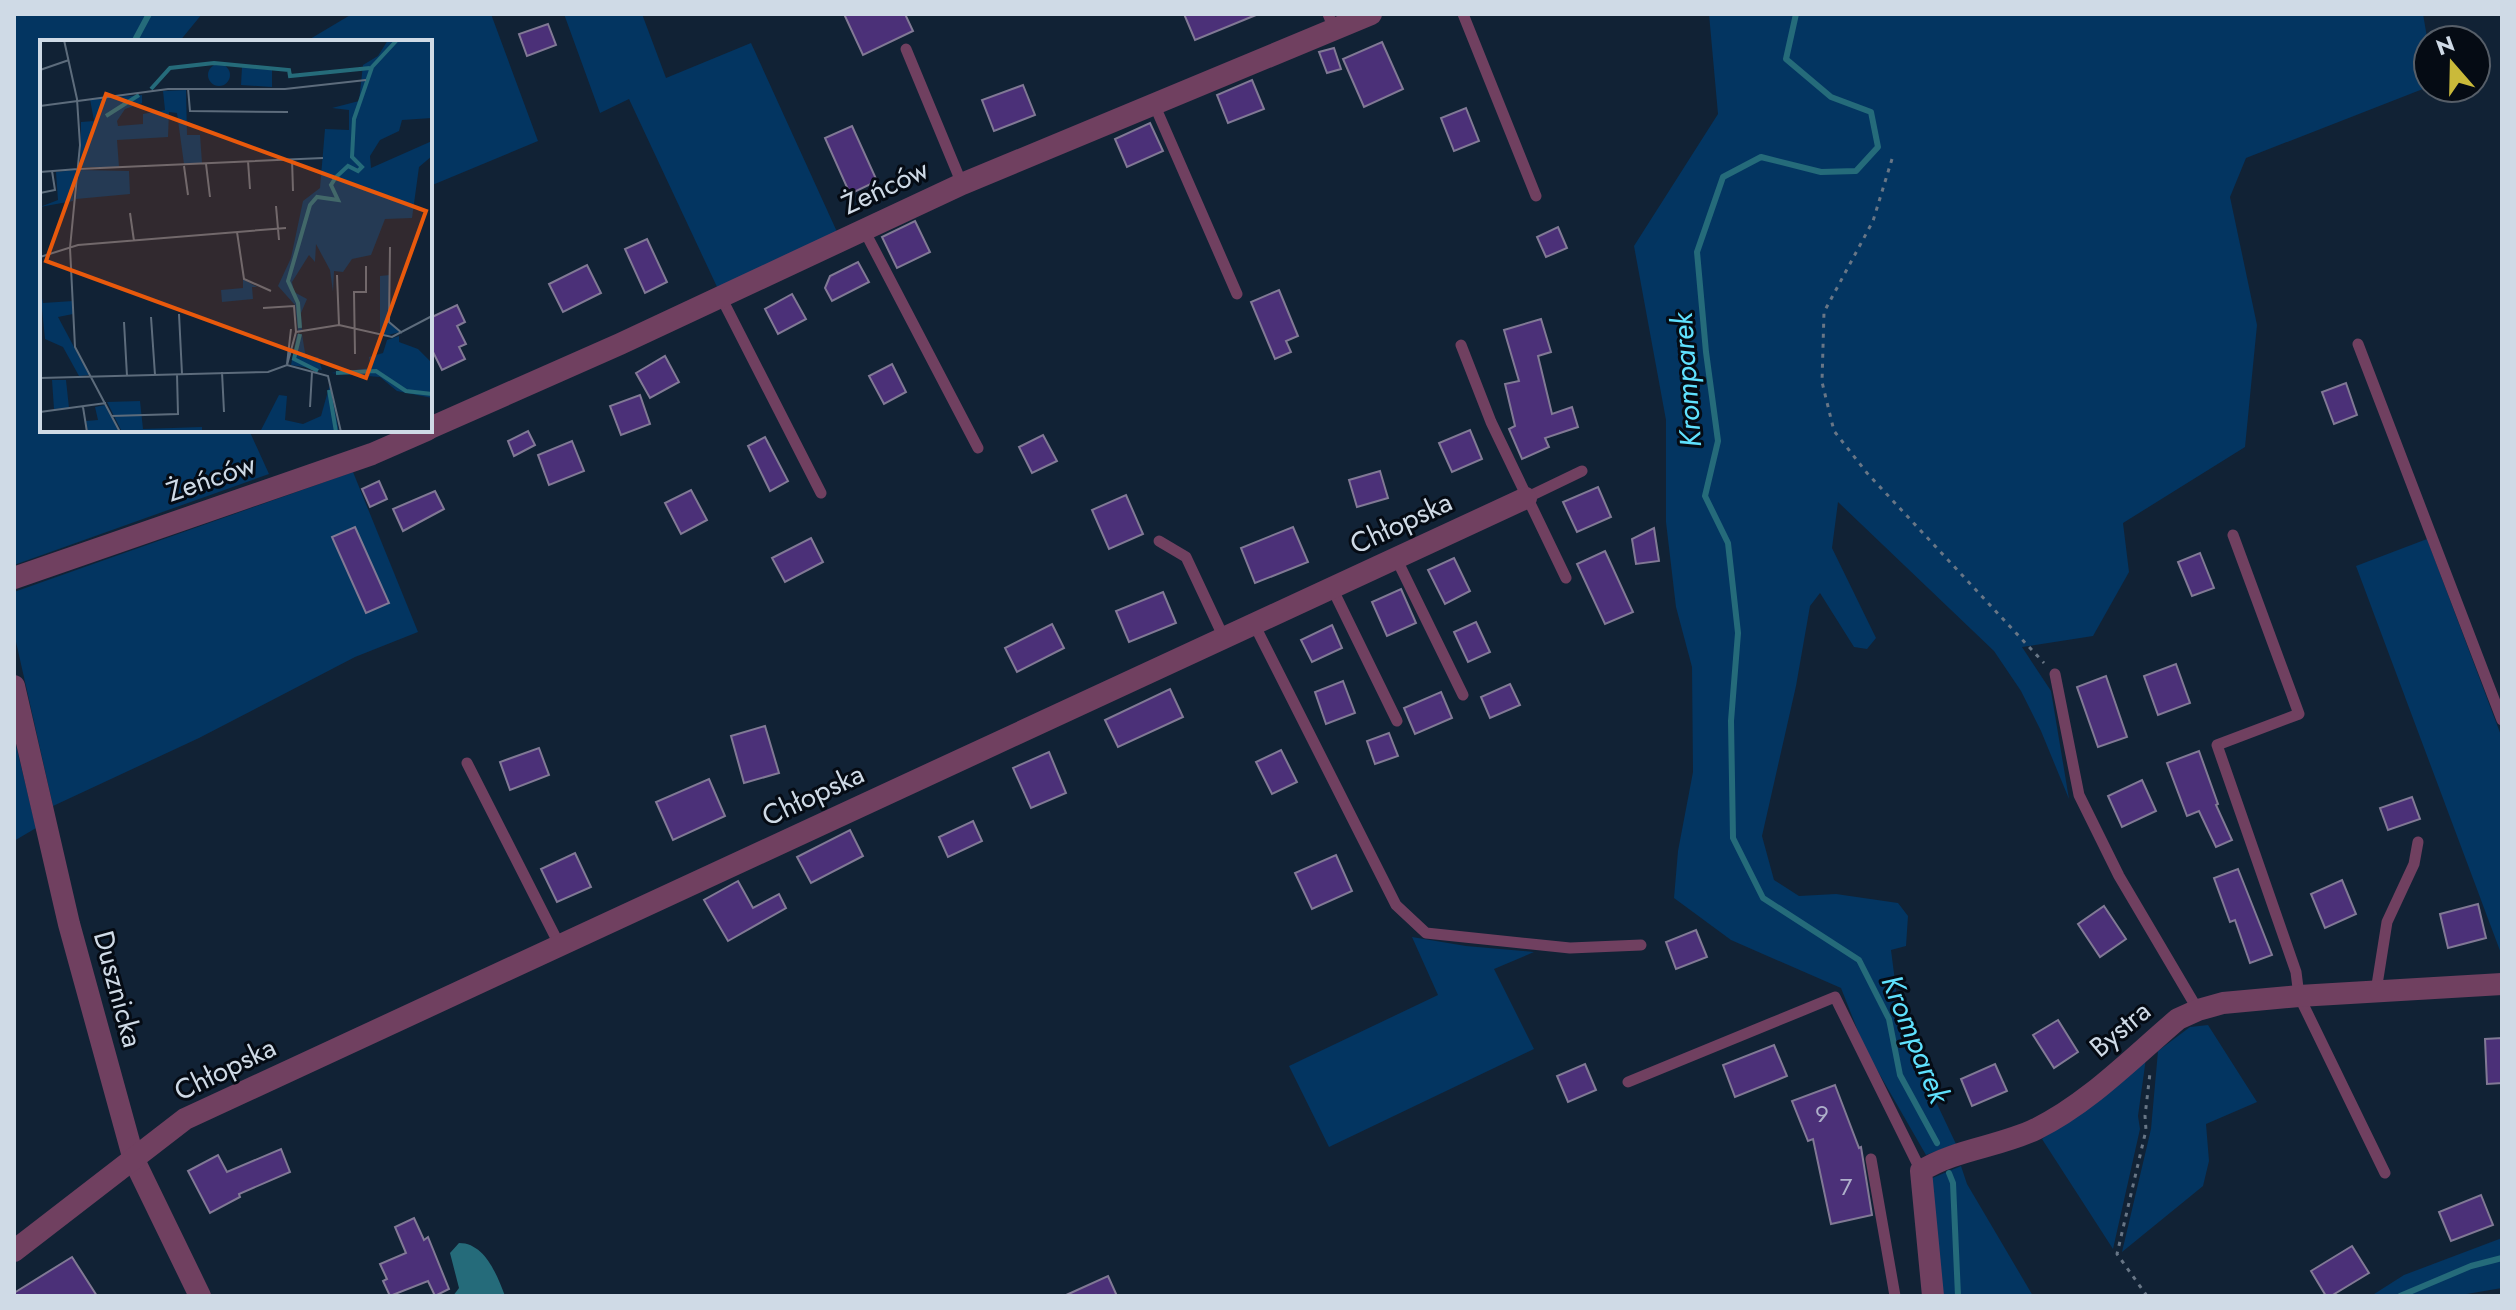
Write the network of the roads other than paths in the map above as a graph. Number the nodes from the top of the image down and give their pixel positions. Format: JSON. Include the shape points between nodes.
{"nodes":[{"id":1,"x":1371,"y":14,"type":"edge"},
{"id":2,"x":1463,"y":14,"type":"edge"},
{"id":3,"x":1331,"y":22,"type":"edge"},
{"id":4,"x":906,"y":49,"type":"dead end"},
{"id":5,"x":1154,"y":104,"type":"junction"},
{"id":6,"x":962,"y":184,"type":"junction"},
{"id":7,"x":1536,"y":196,"type":"dead end"},
{"id":8,"x":864,"y":230,"type":"junction"},
{"id":9,"x":1237,"y":294,"type":"dead end"},
{"id":10,"x":721,"y":297,"type":"junction"},
{"id":11,"x":2358,"y":344,"type":"dead end"},
{"id":12,"x":1461,"y":345,"type":"dead end"},
{"id":13,"x":432,"y":427,"type":"edge"},
{"id":14,"x":421,"y":432,"type":"edge"},
{"id":15,"x":978,"y":448,"type":"dead end"},
{"id":16,"x":1582,"y":471,"type":"dead end"},
{"id":17,"x":821,"y":493,"type":"dead end"},
{"id":18,"x":1526,"y":498,"type":"junction"},
{"id":19,"x":2233,"y":535,"type":"dead end"},
{"id":20,"x":1159,"y":541,"type":"dead end"},
{"id":21,"x":1396,"y":558,"type":"junction"},
{"id":22,"x":14,"y":578,"type":"edge"},
{"id":23,"x":1566,"y":578,"type":"dead end"},
{"id":24,"x":1332,"y":588,"type":"junction"},
{"id":25,"x":1254,"y":624,"type":"junction"},
{"id":26,"x":1224,"y":638,"type":"junction"},
{"id":27,"x":2055,"y":674,"type":"road end"},
{"id":28,"x":14,"y":686,"type":"edge"},
{"id":29,"x":1463,"y":695,"type":"dead end"},
{"id":30,"x":2502,"y":720,"type":"edge"},
{"id":31,"x":1397,"y":721,"type":"dead end"},
{"id":32,"x":467,"y":763,"type":"dead end"},
{"id":33,"x":2418,"y":842,"type":"dead end"},
{"id":34,"x":1641,"y":945,"type":"dead end"},
{"id":35,"x":560,"y":946,"type":"junction"},
{"id":36,"x":2502,"y":984,"type":"edge"},
{"id":37,"x":2376,"y":991,"type":"junction"},
{"id":38,"x":2299,"y":996,"type":"junction"},
{"id":39,"x":2198,"y":1010,"type":"junction"},
{"id":40,"x":1628,"y":1082,"type":"dead end"},
{"id":41,"x":1871,"y":1159,"type":"dead end"},
{"id":42,"x":134,"y":1160,"type":"junction"},
{"id":43,"x":1921,"y":1171,"type":"junction"},
{"id":44,"x":2385,"y":1173,"type":"dead end"},
{"id":45,"x":14,"y":1251,"type":"edge"},
{"id":46,"x":200,"y":1296,"type":"edge"},
{"id":47,"x":1895,"y":1296,"type":"edge"},
{"id":48,"x":1933,"y":1296,"type":"edge"}],
"edges":[{"from":1,"to":3,"type":"street","name":"Żeńców"},
{"from":2,"to":7,"type":"lane"},
{"from":3,"to":5,"type":"street","name":"Żeńców"},
{"from":4,"to":6,"type":"lane"},
{"from":5,"to":6,"type":"street","name":"Żeńców"},
{"from":5,"to":9,"type":"lane"},
{"from":6,"to":8,"type":"street","name":"Żeńców"},
{"from":8,"to":10,"type":"street","name":"Żeńców"},
{"from":8,"to":15,"type":"lane"},
{"from":10,"to":13,"type":"street","name":"Żeńców"},
{"from":10,"to":17,"type":"lane"},
{"from":11,"to":30,"type":"lane"},
{"from":12,"to":18,"type":"lane"},
{"from":14,"to":22,"type":"street","name":"Żeńców","via":[[372,454]]},
{"from":16,"to":18,"type":"lane"},
{"from":18,"to":21,"type":"street","name":"Chłopska"},
{"from":18,"to":23,"type":"lane"},
{"from":19,"to":38,"type":"lane","via":[[2299,714],[2217,745],[2296,972]]},
{"from":20,"to":26,"type":"lane","via":[[1186,557]]},
{"from":21,"to":24,"type":"street","name":"Chłopska"},
{"from":21,"to":29,"type":"lane"},
{"from":24,"to":25,"type":"street","name":"Chłopska"},
{"from":24,"to":31,"type":"lane"},
{"from":25,"to":26,"type":"street","name":"Chłopska"},
{"from":25,"to":34,"type":"lane","via":[[1396,905],[1426,933],[1570,948]]},
{"from":26,"to":35,"type":"street","name":"Chłopska"},
{"from":27,"to":39,"type":"lane","via":[[2079,795],[2119,876]]},
{"from":28,"to":42,"type":"street","name":"Dusznicka","via":[[69,924]]},
{"from":32,"to":35,"type":"lane"},
{"from":33,"to":37,"type":"lane","via":[[2414,864],[2387,922]]},
{"from":35,"to":42,"type":"street","name":"Chłopska","via":[[185,1119]]},
{"from":36,"to":37,"type":"street","name":"Bystra"},
{"from":37,"to":38,"type":"street","name":"Bystra"},
{"from":38,"to":39,"type":"street","name":"Bystra"},
{"from":38,"to":44,"type":"lane"},
{"from":39,"to":43,"type":"street","name":"Bystra","via":[[2178,1019],[2068,1110],[2038,1128],[2006,1143],[1940,1159]]},
{"from":40,"to":43,"type":"lane","via":[[1835,997]]},
{"from":41,"to":47,"type":"lane"},
{"from":42,"to":45,"type":"street","name":"Chłopska"},
{"from":42,"to":46,"type":"street","name":"Dusznicka"},
{"from":43,"to":48,"type":"street"}]}
